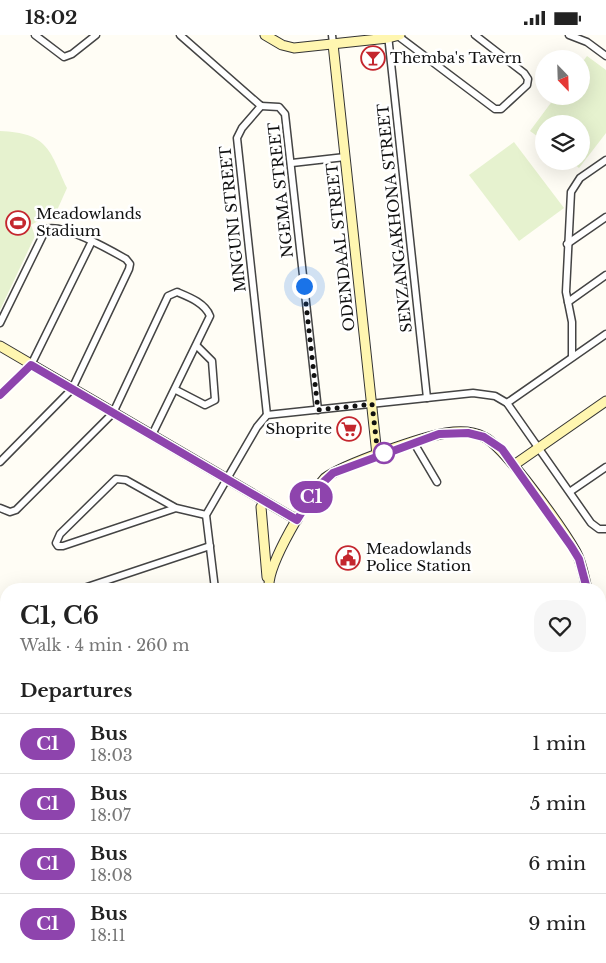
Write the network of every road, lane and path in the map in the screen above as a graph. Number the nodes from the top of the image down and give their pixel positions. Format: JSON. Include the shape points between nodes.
{"nodes":[{"id":1,"x":35,"y":35,"type":"edge"},
{"id":2,"x":96,"y":35,"type":"edge"},
{"id":3,"x":180,"y":35,"type":"edge"},
{"id":4,"x":265,"y":35,"type":"edge"},
{"id":5,"x":399,"y":35,"type":"edge"},
{"id":6,"x":475,"y":35,"type":"edge"},
{"id":7,"x":569,"y":35,"type":"edge"},
{"id":8,"x":388,"y":37,"type":"edge"},
{"id":9,"x":276,"y":39,"type":"edge"},
{"id":10,"x":333,"y":40,"type":"edge"},
{"id":11,"x":606,"y":56,"type":"edge"},
{"id":12,"x":262,"y":106,"type":"junction"},
{"id":13,"x":346,"y":157,"type":"junction"},
{"id":14,"x":606,"y":160,"type":"edge"},
{"id":15,"x":292,"y":163,"type":"junction"},
{"id":16,"x":606,"y":217,"type":"edge"},
{"id":17,"x":92,"y":241,"type":"junction"},
{"id":18,"x":567,"y":244,"type":"junction"},
{"id":19,"x":606,"y":275,"type":"edge"},
{"id":20,"x":568,"y":302,"type":"junction"},
{"id":21,"x":0,"y":323,"type":"edge"},
{"id":22,"x":606,"y":334,"type":"edge"},
{"id":23,"x":0,"y":346,"type":"edge"},
{"id":24,"x":197,"y":346,"type":"junction"},
{"id":25,"x":572,"y":357,"type":"junction"},
{"id":26,"x":31,"y":365,"type":"junction"},
{"id":27,"x":72,"y":389,"type":"junction"},
{"id":28,"x":176,"y":390,"type":"junction"},
{"id":29,"x":0,"y":395,"type":"edge"},
{"id":30,"x":427,"y":398,"type":"junction"},
{"id":31,"x":606,"y":401,"type":"edge"},
{"id":32,"x":507,"y":403,"type":"junction"},
{"id":33,"x":372,"y":404,"type":"junction"},
{"id":34,"x":318,"y":410,"type":"junction"},
{"id":35,"x":113,"y":413,"type":"junction"},
{"id":36,"x":267,"y":415,"type":"junction"},
{"id":37,"x":152,"y":435,"type":"junction"},
{"id":38,"x":414,"y":443,"type":"junction"},
{"id":39,"x":539,"y":448,"type":"junction"},
{"id":40,"x":378,"y":455,"type":"junction"},
{"id":41,"x":0,"y":461,"type":"edge"},
{"id":42,"x":514,"y":465,"type":"junction"},
{"id":43,"x":606,"y":467,"type":"edge"},
{"id":44,"x":226,"y":480,"type":"junction"},
{"id":45,"x":437,"y":482,"type":"dead end"},
{"id":46,"x":571,"y":491,"type":"junction"},
{"id":47,"x":251,"y":494,"type":"junction"},
{"id":48,"x":264,"y":502,"type":"junction"},
{"id":49,"x":0,"y":508,"type":"edge"},
{"id":50,"x":176,"y":508,"type":"junction"},
{"id":51,"x":206,"y":515,"type":"junction"},
{"id":52,"x":297,"y":520,"type":"junction"},
{"id":53,"x":263,"y":528,"type":"junction"},
{"id":54,"x":606,"y":529,"type":"edge"},
{"id":55,"x":210,"y":546,"type":"junction"},
{"id":56,"x":98,"y":583,"type":"edge"},
{"id":57,"x":213,"y":583,"type":"edge"},
{"id":58,"x":268,"y":583,"type":"edge"},
{"id":59,"x":269,"y":583,"type":"edge"},
{"id":60,"x":584,"y":583,"type":"edge"}],
"edges":[{"from":1,"to":2,"type":"street","via":[[60,56],[70,55]]},
{"from":3,"to":12,"type":"street"},
{"from":4,"to":9,"type":"street"},
{"from":5,"to":6,"type":"street","via":[[495,109],[504,108],[527,85],[528,79]]},
{"from":5,"to":8,"type":"street"},
{"from":7,"to":11,"type":"street","via":[[587,42]]},
{"from":8,"to":10,"type":"street"},
{"from":8,"to":30,"type":"street","name":"SENZANGAKHONA STREET"},
{"from":9,"to":10,"type":"street","via":[[294,48]]},
{"from":10,"to":13,"type":"street","name":"ODENDAAL STREET"},
{"from":12,"to":15,"type":"street","name":"NGEMA STREET","via":[[275,106],[284,111]]},
{"from":12,"to":36,"type":"street","name":"MNGUNI STREET","via":[[237,138]]},
{"from":13,"to":15,"type":"street"},
{"from":13,"to":33,"type":"street","name":"ODENDAAL STREET"},
{"from":14,"to":18,"type":"street","via":[[573,186]]},
{"from":15,"to":34,"type":"street","name":"NGEMA STREET"},
{"from":16,"to":18,"type":"street"},
{"from":17,"to":21,"type":"street","via":[[54,228],[46,229]]},
{"from":17,"to":26,"type":"street"},
{"from":17,"to":27,"type":"street","via":[[126,259],[130,268]]},
{"from":18,"to":20,"type":"street"},
{"from":19,"to":20,"type":"street"},
{"from":20,"to":25,"type":"street","via":[[572,322]]},
{"from":22,"to":25,"type":"street"},
{"from":23,"to":26,"type":"street"},
{"from":24,"to":28,"type":"street"},
{"from":24,"to":28,"type":"street","via":[[212,361],[214,400],[206,405]]},
{"from":24,"to":35,"type":"street","via":[[209,313],[198,302],[172,293]]},
{"from":25,"to":32,"type":"street"},
{"from":26,"to":27,"type":"street"},
{"from":26,"to":29,"type":"street"},
{"from":27,"to":35,"type":"street"},
{"from":27,"to":41,"type":"street"},
{"from":28,"to":37,"type":"street"},
{"from":30,"to":32,"type":"street","via":[[485,393]]},
{"from":30,"to":33,"type":"street"},
{"from":31,"to":39,"type":"street"},
{"from":32,"to":39,"type":"street"},
{"from":33,"to":34,"type":"street"},
{"from":33,"to":40,"type":"street","name":"ODENDAAL STREET"},
{"from":34,"to":36,"type":"street"},
{"from":35,"to":37,"type":"street"},
{"from":35,"to":49,"type":"street","via":[[22,505],[10,511]]},
{"from":36,"to":44,"type":"street"},
{"from":37,"to":44,"type":"street"},
{"from":38,"to":40,"type":"street"},
{"from":38,"to":42,"type":"street","via":[[447,433],[476,434],[497,445]]},
{"from":38,"to":45,"type":"street"},
{"from":39,"to":42,"type":"street"},
{"from":39,"to":46,"type":"street"},
{"from":40,"to":52,"type":"street","via":[[325,478]]},
{"from":42,"to":60,"type":"street","via":[[576,553]]},
{"from":43,"to":46,"type":"street"},
{"from":44,"to":47,"type":"street"},
{"from":44,"to":51,"type":"street"},
{"from":46,"to":54,"type":"street","via":[[591,523],[598,529]]},
{"from":47,"to":48,"type":"street"},
{"from":47,"to":53,"type":"street"},
{"from":48,"to":52,"type":"street"},
{"from":48,"to":53,"type":"street","via":[[261,507]]},
{"from":50,"to":50,"type":"street","via":[[126,480],[116,479],[56,541],[58,546]]},
{"from":50,"to":51,"type":"street"},
{"from":51,"to":55,"type":"street"},
{"from":52,"to":59,"type":"street","via":[[273,567]]},
{"from":53,"to":58,"type":"street"},
{"from":55,"to":56,"type":"street"},
{"from":55,"to":57,"type":"street"}]}
